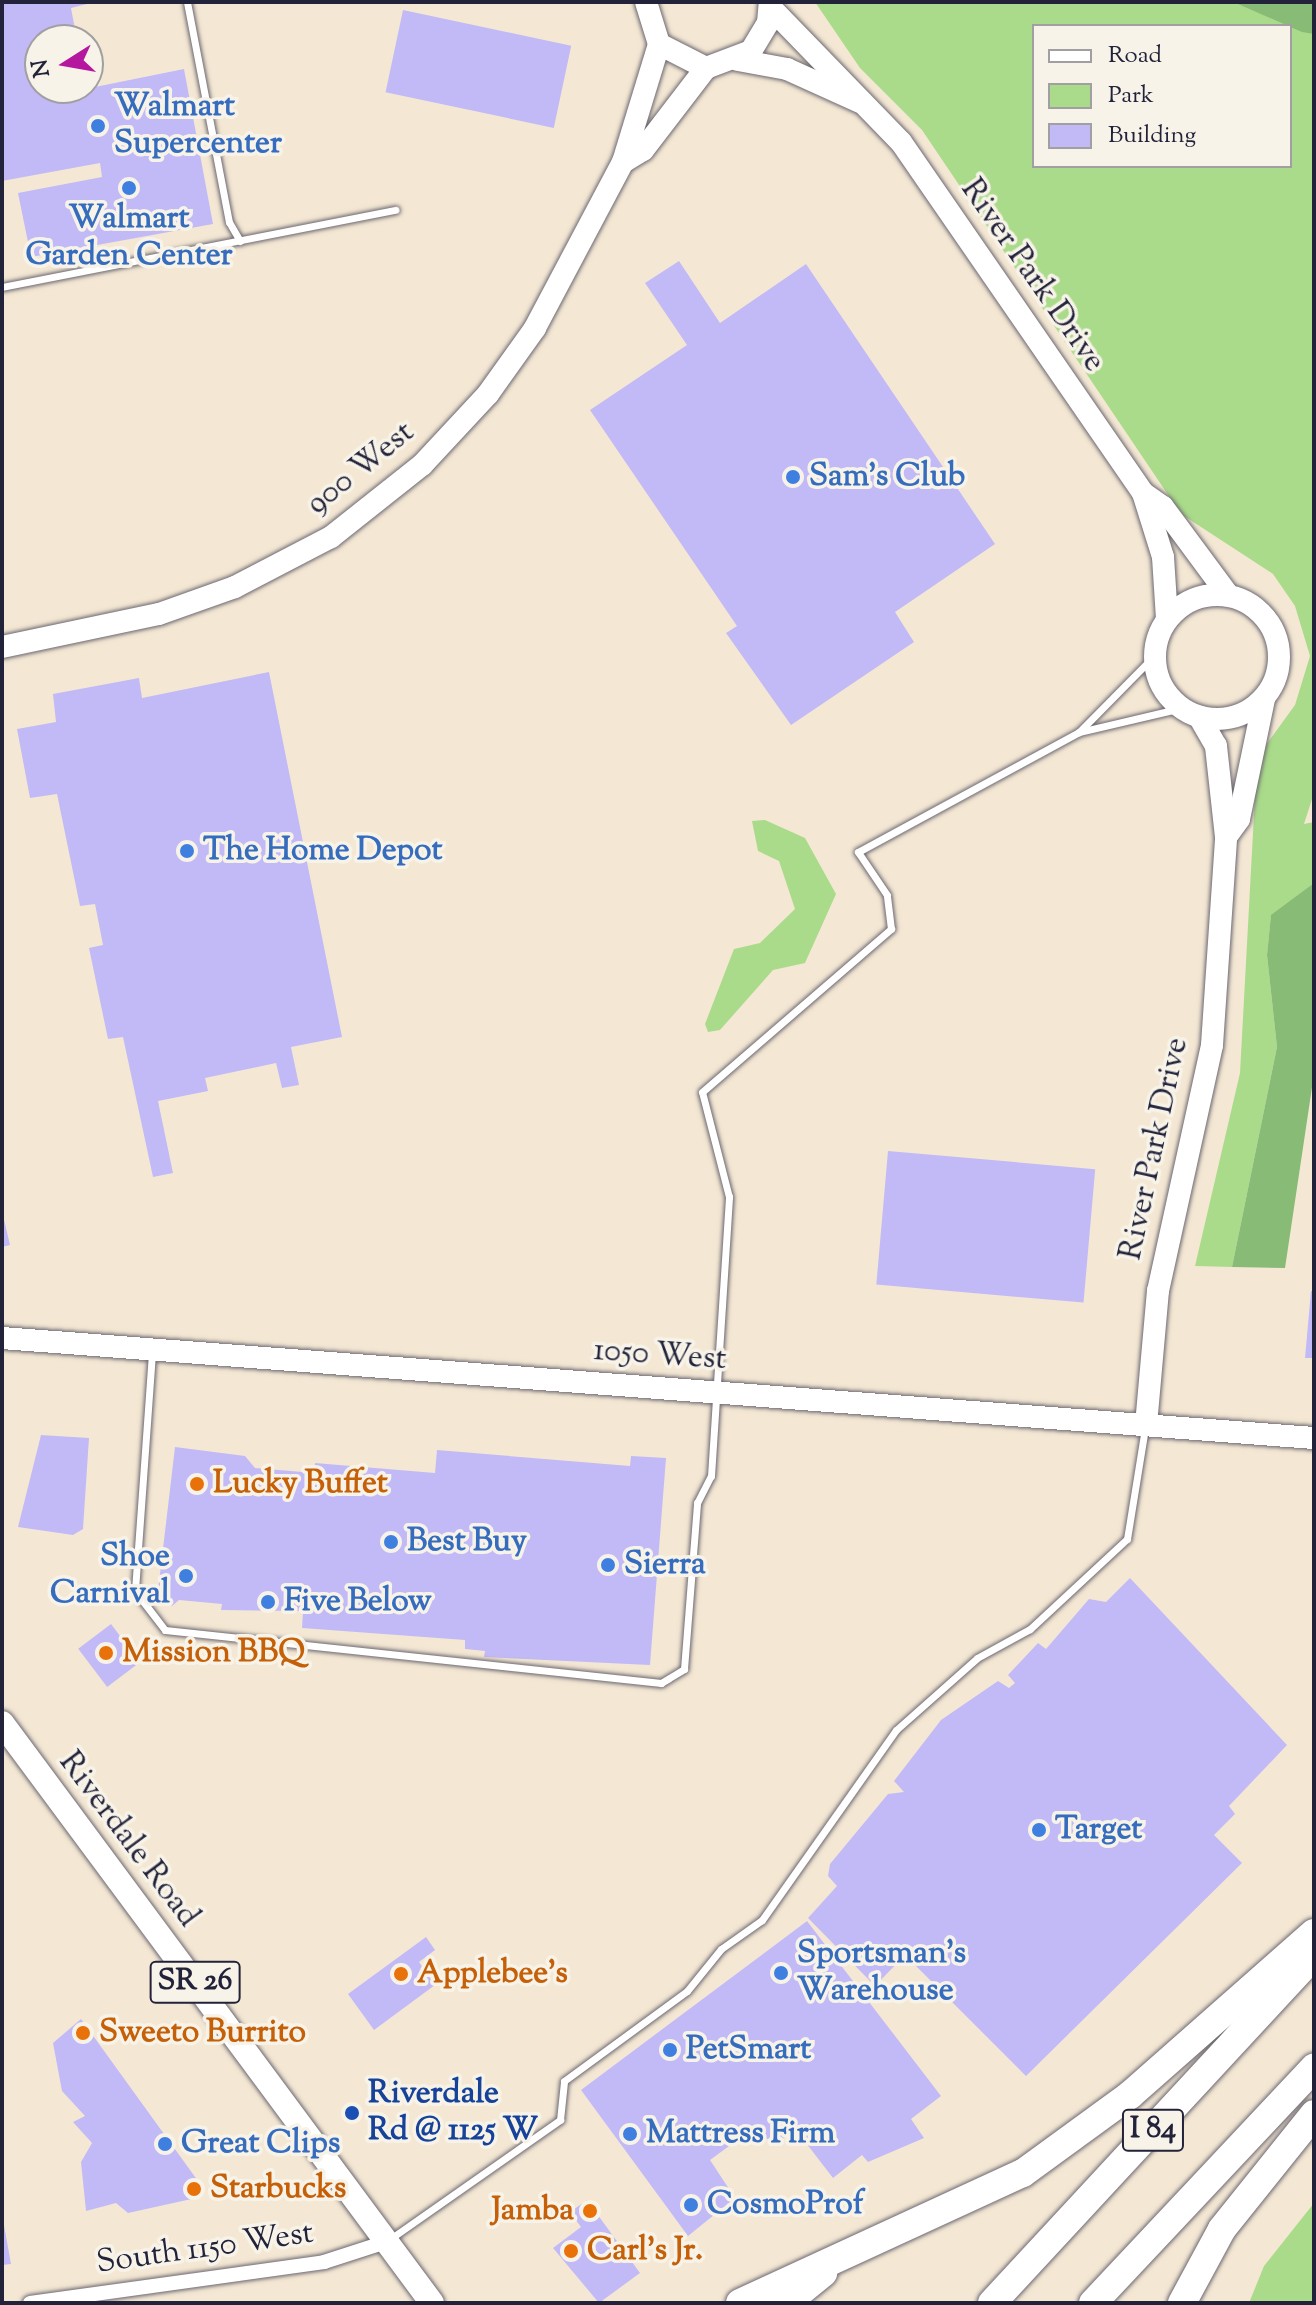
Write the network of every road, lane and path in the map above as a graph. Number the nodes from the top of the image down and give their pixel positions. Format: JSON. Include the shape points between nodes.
{"nodes":[{"id":1,"x":187,"y":2,"type":"edge"},
{"id":2,"x":624,"y":2,"type":"edge"},
{"id":3,"x":770,"y":4,"type":"edge"},
{"id":4,"x":646,"y":8,"type":"edge"},
{"id":5,"x":659,"y":44,"type":"junction"},
{"id":6,"x":738,"y":60,"type":"junction"},
{"id":7,"x":706,"y":68,"type":"junction"},
{"id":8,"x":860,"y":102,"type":"junction"},
{"id":9,"x":623,"y":162,"type":"junction"},
{"id":10,"x":396,"y":210,"type":"dead end"},
{"id":11,"x":240,"y":241,"type":"junction"},
{"id":12,"x":2,"y":287,"type":"edge"},
{"id":13,"x":1143,"y":493,"type":"junction"},
{"id":14,"x":1228,"y":595,"type":"junction"},
{"id":15,"x":1167,"y":619,"type":"junction"},
{"id":16,"x":2,"y":647,"type":"edge"},
{"id":17,"x":1155,"y":655,"type":"junction"},
{"id":18,"x":1264,"y":699,"type":"junction"},
{"id":19,"x":1190,"y":712,"type":"junction"},
{"id":20,"x":1079,"y":732,"type":"junction"},
{"id":21,"x":1226,"y":837,"type":"junction"},
{"id":22,"x":2,"y":1338,"type":"edge"},
{"id":23,"x":152,"y":1350,"type":"junction"},
{"id":24,"x":717,"y":1392,"type":"junction"},
{"id":25,"x":1146,"y":1425,"type":"junction"},
{"id":26,"x":1314,"y":1438,"type":"edge"},
{"id":27,"x":2,"y":1723,"type":"edge"},
{"id":28,"x":1314,"y":1933,"type":"edge"},
{"id":29,"x":1314,"y":1955,"type":"edge"},
{"id":30,"x":1314,"y":2068,"type":"edge"},
{"id":31,"x":1314,"y":2114,"type":"edge"},
{"id":32,"x":878,"y":2239,"type":"junction"},
{"id":33,"x":386,"y":2242,"type":"junction"},
{"id":34,"x":30,"y":2303,"type":"edge"},
{"id":35,"x":432,"y":2303,"type":"edge"},
{"id":36,"x":740,"y":2303,"type":"edge"},
{"id":37,"x":786,"y":2303,"type":"edge"},
{"id":38,"x":992,"y":2303,"type":"edge"},
{"id":39,"x":1093,"y":2303,"type":"edge"},
{"id":40,"x":1182,"y":2303,"type":"edge"}],
"edges":[{"from":1,"to":11,"type":"lane","via":[[229,222]]},
{"from":2,"to":4,"type":"street"},
{"from":3,"to":6,"type":"street","via":[[761,38]]},
{"from":3,"to":8,"type":"street","name":"River Park Drive"},
{"from":4,"to":5,"type":"street"},
{"from":5,"to":7,"type":"street"},
{"from":5,"to":9,"type":"street","name":"900 West"},
{"from":6,"to":7,"type":"street"},
{"from":6,"to":8,"type":"street","name":"River Park Drive","via":[[787,69]]},
{"from":7,"to":9,"type":"street","name":"900 West","via":[[643,150]]},
{"from":8,"to":13,"type":"street","name":"River Park Drive","via":[[901,142]]},
{"from":9,"to":16,"type":"street","name":"900 West","via":[[503,375],[454,433],[381,501],[303,553],[214,596]]},
{"from":10,"to":11,"type":"lane"},
{"from":11,"to":12,"type":"lane"},
{"from":13,"to":14,"type":"street","name":"River Park Drive","via":[[1163,507]]},
{"from":13,"to":15,"type":"street","name":"River Park Drive","via":[[1163,557]]},
{"from":14,"to":15,"type":"street","via":[[1194,598]]},
{"from":14,"to":18,"type":"street","via":[[1262,612],[1273,628],[1280,665]]},
{"from":15,"to":17,"type":"street"},
{"from":17,"to":19,"type":"street","via":[[1161,685]]},
{"from":17,"to":20,"type":"lane"},
{"from":18,"to":19,"type":"street","via":[[1234,718]]},
{"from":18,"to":21,"type":"street","name":"River Park Drive","via":[[1239,819]]},
{"from":19,"to":20,"type":"lane"},
{"from":19,"to":21,"type":"street","name":"River Park Drive","via":[[1216,746]]},
{"from":20,"to":24,"type":"lane","via":[[858,852],[887,895],[891,929],[702,1092],[729,1197]]},
{"from":21,"to":25,"type":"street","name":"River Park Drive","via":[[1206,1093],[1158,1291]]},
{"from":22,"to":23,"type":"street","name":"1050 West"},
{"from":23,"to":24,"type":"street","name":"1050 West"},
{"from":23,"to":24,"type":"lane","via":[[135,1591],[165,1630],[661,1683],[684,1669],[697,1503],[711,1476]]},
{"from":24,"to":25,"type":"street","name":"1050 West"},
{"from":25,"to":26,"type":"street","name":"1050 West"},
{"from":25,"to":33,"type":"lane","via":[[1127,1539],[1030,1629],[977,1658],[896,1730],[762,1920],[721,1949],[687,1991],[564,2081],[560,2120]]},
{"from":27,"to":33,"type":"main road","name":"Riverdale Road","number":"SR 26"},
{"from":28,"to":32,"type":"highway","via":[[1075,2139],[1023,2173]]},
{"from":29,"to":38,"type":"highway","number":"I 84"},
{"from":30,"to":39,"type":"highway","number":"I 84"},
{"from":31,"to":40,"type":"highway","via":[[1222,2229]]},
{"from":32,"to":36,"type":"highway"},
{"from":32,"to":37,"type":"highway"},
{"from":33,"to":34,"type":"street","name":"South 1150 West","via":[[324,2262]]},
{"from":33,"to":35,"type":"main road","name":"Riverdale Road","number":"SR 26"}]}
